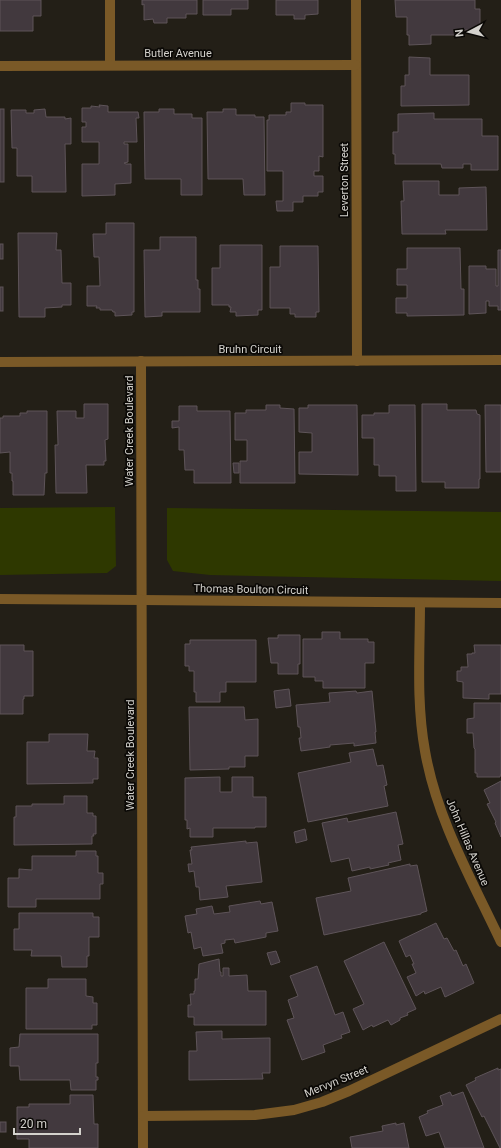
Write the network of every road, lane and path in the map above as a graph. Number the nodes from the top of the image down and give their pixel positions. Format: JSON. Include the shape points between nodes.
{"nodes":[{"id":1,"x":110,"y":0,"type":"edge"},
{"id":2,"x":356,"y":0,"type":"edge"},
{"id":3,"x":110,"y":65,"type":"junction"},
{"id":4,"x":356,"y":65,"type":"junction"},
{"id":5,"x":0,"y":66,"type":"edge"},
{"id":6,"x":501,"y":360,"type":"edge"},
{"id":7,"x":141,"y":361,"type":"junction"},
{"id":8,"x":357,"y":361,"type":"junction"},
{"id":9,"x":0,"y":362,"type":"edge"},
{"id":10,"x":0,"y":599,"type":"edge"},
{"id":11,"x":142,"y":600,"type":"junction"},
{"id":12,"x":420,"y":603,"type":"junction"},
{"id":13,"x":501,"y":603,"type":"edge"},
{"id":14,"x":501,"y":942,"type":"edge"},
{"id":15,"x":501,"y":1018,"type":"edge"},
{"id":16,"x":143,"y":1116,"type":"junction"},
{"id":17,"x":143,"y":1148,"type":"edge"}],
"edges":[{"from":1,"to":3,"type":"street"},
{"from":2,"to":4,"type":"street","name":"Leverton Street"},
{"from":3,"to":4,"type":"street","name":"Butler Avenue"},
{"from":3,"to":5,"type":"street","name":"Butler Avenue"},
{"from":4,"to":8,"type":"street","name":"Leverton Street"},
{"from":6,"to":8,"type":"street","name":"Bruhn Circuit"},
{"from":7,"to":8,"type":"street","name":"Bruhn Circuit"},
{"from":7,"to":9,"type":"street","name":"Bruhn Circuit"},
{"from":7,"to":11,"type":"street","name":"Water Creek Boulevard"},
{"from":10,"to":11,"type":"street","name":"Thomas Boulton Circuit"},
{"from":11,"to":12,"type":"street","name":"Thomas Boulton Circuit"},
{"from":11,"to":16,"type":"street","name":"Water Creek Boulevard"},
{"from":12,"to":13,"type":"street","name":"Thomas Boulton Circuit"},
{"from":12,"to":14,"type":"street","name":"John Hillas Avenue","via":[[421,719],[432,783],[448,832]]},
{"from":15,"to":16,"type":"street","name":"Mervyn Street","via":[[349,1091],[294,1110],[255,1115]]},
{"from":16,"to":17,"type":"street","name":"Water Creek Boulevard"}]}
